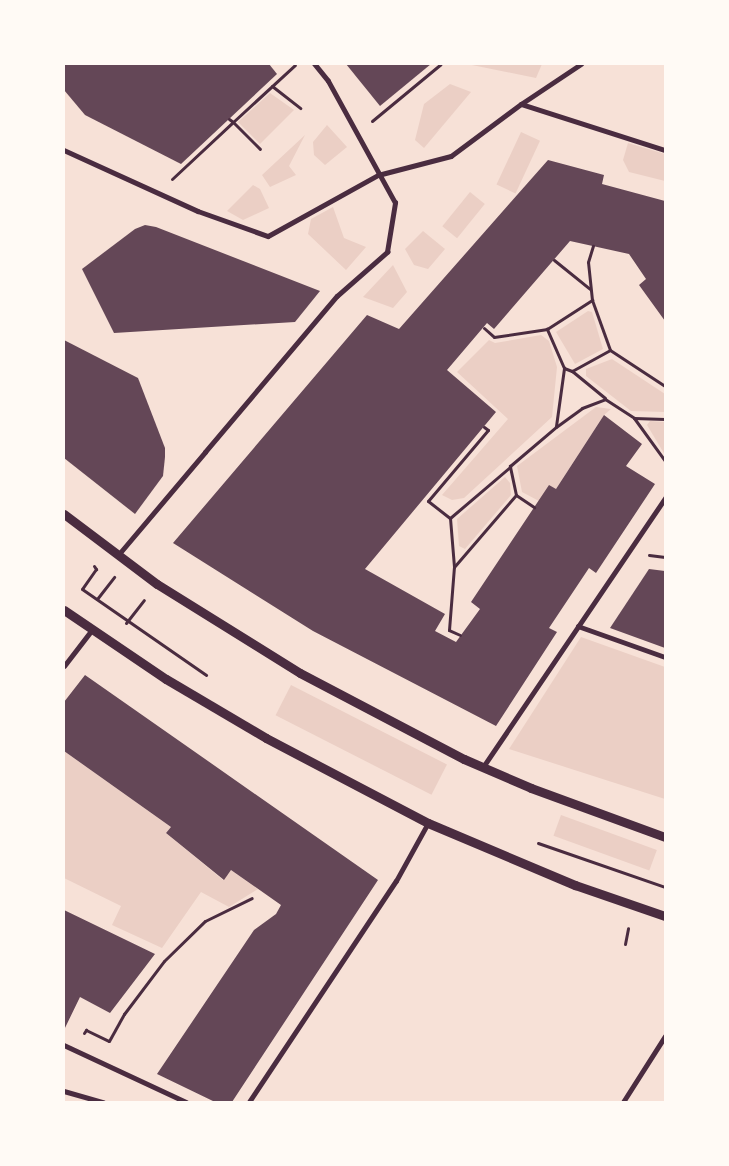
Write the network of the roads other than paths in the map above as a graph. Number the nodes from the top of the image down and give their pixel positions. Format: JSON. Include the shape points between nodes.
{"nodes":[{"id":1,"x":314,"y":64,"type":"edge"},
{"id":2,"x":581,"y":64,"type":"edge"},
{"id":3,"x":521,"y":104,"type":"junction"},
{"id":4,"x":64,"y":150,"type":"edge"},
{"id":5,"x":665,"y":150,"type":"edge"},
{"id":6,"x":378,"y":175,"type":"junction"},
{"id":7,"x":204,"y":452,"type":"joint"},
{"id":8,"x":665,"y":498,"type":"edge"},
{"id":9,"x":64,"y":514,"type":"edge"},
{"id":10,"x":117,"y":556,"type":"junction"},
{"id":11,"x":64,"y":610,"type":"edge"},
{"id":12,"x":578,"y":626,"type":"junction"},
{"id":13,"x":91,"y":631,"type":"junction"},
{"id":14,"x":665,"y":657,"type":"edge"},
{"id":15,"x":64,"y":666,"type":"edge"},
{"id":16,"x":483,"y":767,"type":"junction"},
{"id":17,"x":428,"y":823,"type":"junction"},
{"id":18,"x":665,"y":837,"type":"edge"},
{"id":19,"x":665,"y":916,"type":"edge"},
{"id":20,"x":665,"y":1036,"type":"edge"},
{"id":21,"x":64,"y":1045,"type":"edge"},
{"id":22,"x":64,"y":1090,"type":"edge"},
{"id":23,"x":103,"y":1102,"type":"edge"},
{"id":24,"x":186,"y":1102,"type":"edge"},
{"id":25,"x":249,"y":1102,"type":"edge"},
{"id":26,"x":623,"y":1102,"type":"edge"}],
"edges":[{"from":1,"to":6,"type":"street","via":[[328,81]]},
{"from":2,"to":3,"type":"street"},
{"from":3,"to":5,"type":"street"},
{"from":3,"to":6,"type":"street","via":[[451,156]]},
{"from":4,"to":6,"type":"street","via":[[198,212],[268,236]]},
{"from":6,"to":7,"type":"street","via":[[395,203],[387,252],[337,296]]},
{"from":7,"to":10,"type":"street"},
{"from":8,"to":12,"type":"street"},
{"from":9,"to":10,"type":"street"},
{"from":10,"to":16,"type":"street","via":[[300,673]]},
{"from":11,"to":13,"type":"street"},
{"from":12,"to":14,"type":"street"},
{"from":12,"to":16,"type":"street"},
{"from":13,"to":15,"type":"street"},
{"from":13,"to":17,"type":"street","via":[[266,738]]},
{"from":16,"to":18,"type":"street","via":[[603,816]]},
{"from":17,"to":19,"type":"street","via":[[576,885]]},
{"from":17,"to":25,"type":"street","via":[[396,881]]},
{"from":20,"to":26,"type":"street"},
{"from":21,"to":24,"type":"street"},
{"from":22,"to":23,"type":"street"}]}
